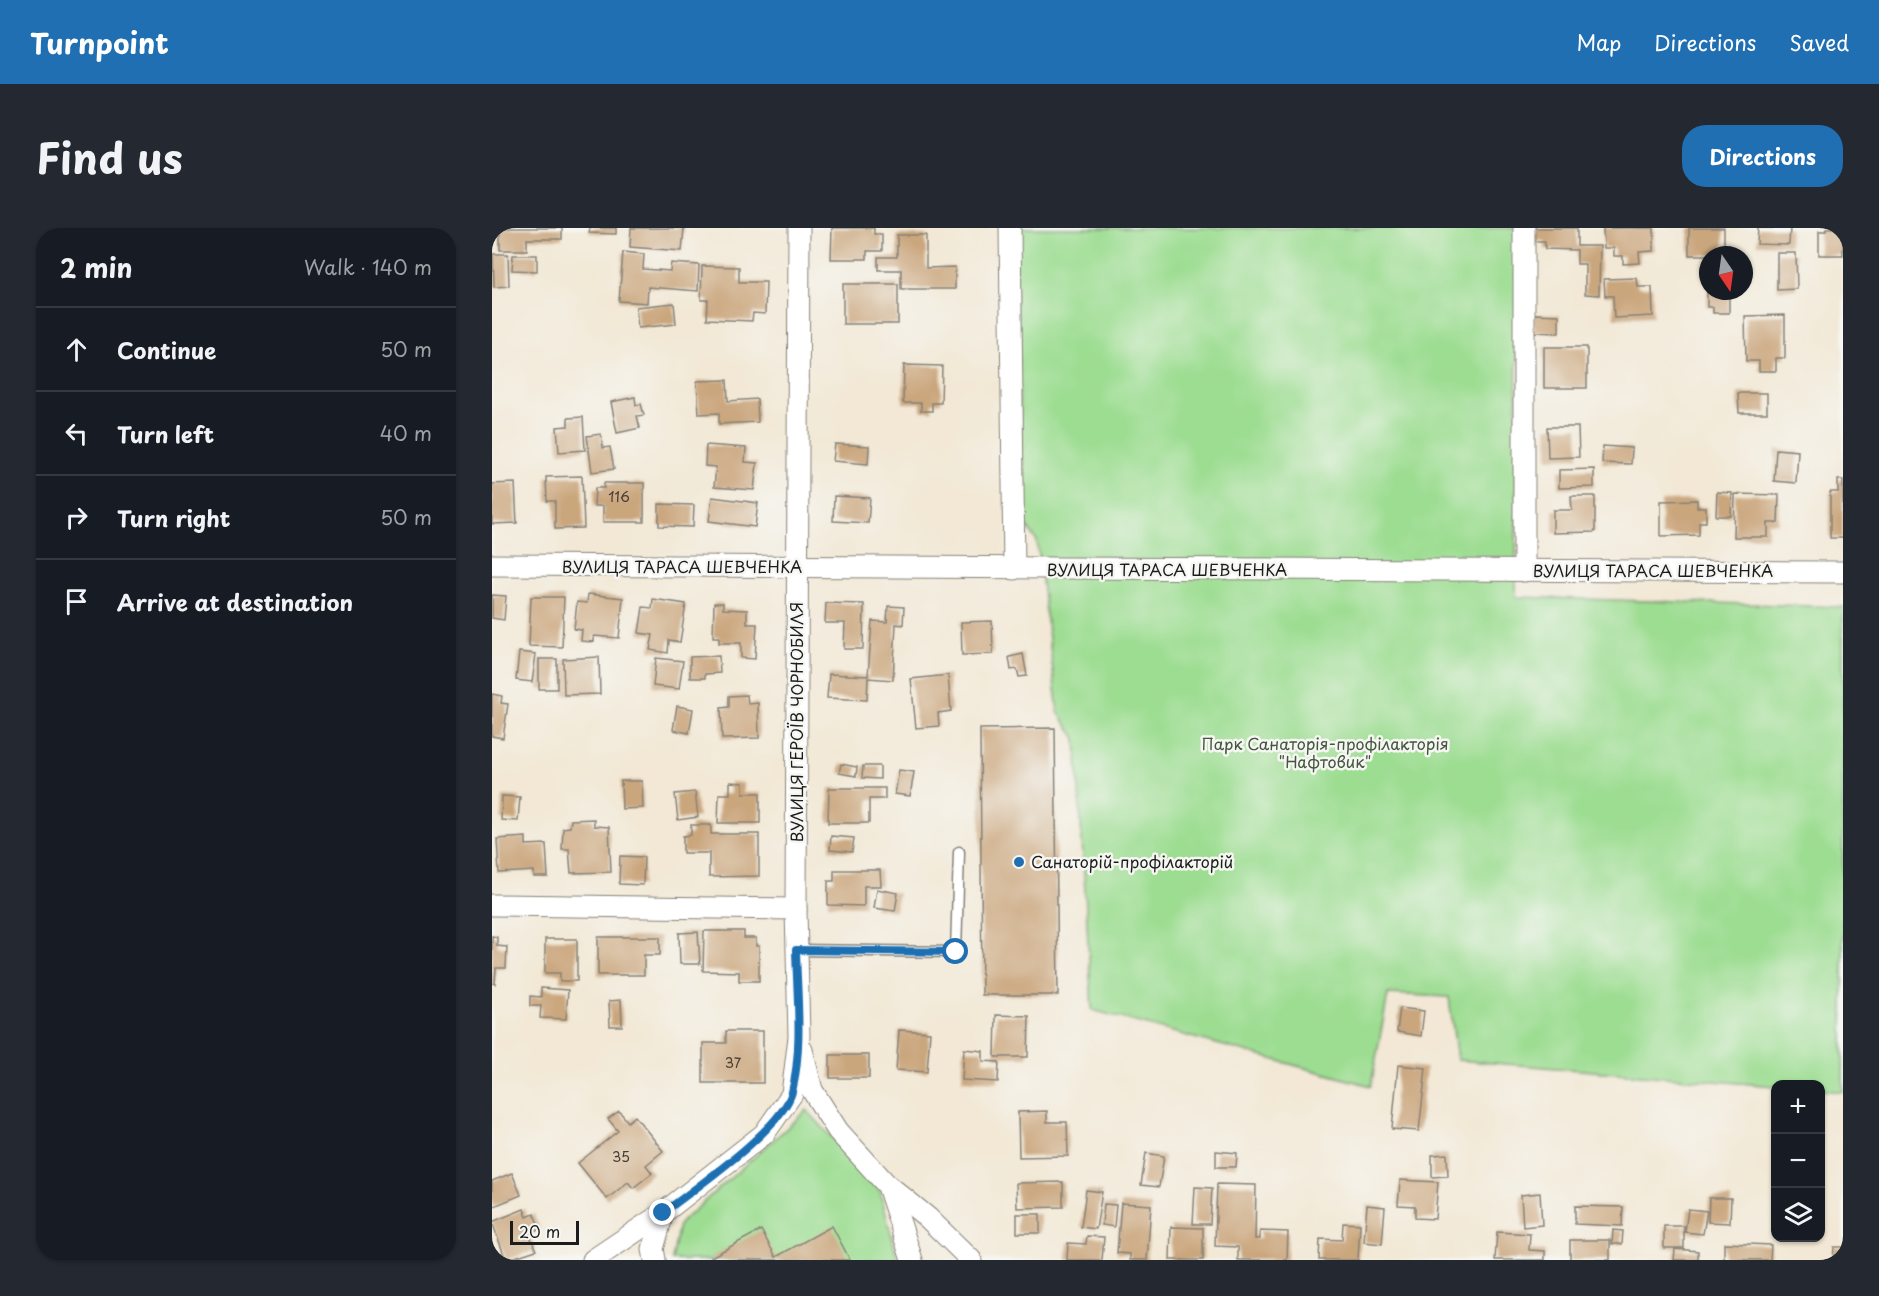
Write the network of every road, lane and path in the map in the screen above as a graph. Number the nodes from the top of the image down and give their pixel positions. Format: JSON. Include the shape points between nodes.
{"nodes":[{"id":1,"x":799,"y":228,"type":"edge"},
{"id":2,"x":1010,"y":228,"type":"edge"},
{"id":3,"x":1524,"y":228,"type":"edge"},
{"id":4,"x":492,"y":565,"type":"edge"},
{"id":5,"x":799,"y":568,"type":"junction"},
{"id":6,"x":1014,"y":569,"type":"junction"},
{"id":7,"x":1524,"y":571,"type":"junction"},
{"id":8,"x":1843,"y":572,"type":"edge"},
{"id":9,"x":959,"y":852,"type":"dead end"},
{"id":10,"x":492,"y":905,"type":"edge"},
{"id":11,"x":796,"y":909,"type":"junction"},
{"id":12,"x":796,"y":950,"type":"junction"},
{"id":13,"x":799,"y":1037,"type":"junction"},
{"id":14,"x":888,"y":1186,"type":"junction"},
{"id":15,"x":663,"y":1213,"type":"junction"},
{"id":16,"x":593,"y":1260,"type":"edge"},
{"id":17,"x":655,"y":1260,"type":"edge"},
{"id":18,"x":912,"y":1260,"type":"edge"},
{"id":19,"x":971,"y":1260,"type":"edge"}],
"edges":[{"from":1,"to":5,"type":"street","name":"ВУЛИЦЯ ГЕРОЇВ ЧОРНОБИЛЯ"},
{"from":2,"to":6,"type":"street"},
{"from":3,"to":7,"type":"street"},
{"from":4,"to":5,"type":"street","name":"ВУЛИЦЯ ТАРАСА ШЕВЧЕНКА"},
{"from":5,"to":6,"type":"street","name":"ВУЛИЦЯ ТАРАСА ШЕВЧЕНКА"},
{"from":5,"to":11,"type":"street","name":"ВУЛИЦЯ ГЕРОЇВ ЧОРНОБИЛЯ"},
{"from":6,"to":7,"type":"street","name":"ВУЛИЦЯ ТАРАСА ШЕВЧЕНКА"},
{"from":7,"to":8,"type":"street","name":"ВУЛИЦЯ ТАРАСА ШЕВЧЕНКА"},
{"from":9,"to":12,"type":"lane","via":[[956,952]]},
{"from":10,"to":11,"type":"street"},
{"from":11,"to":12,"type":"street","name":"ВУЛИЦЯ ГЕРОЇВ ЧОРНОБИЛЯ"},
{"from":12,"to":13,"type":"street","name":"ВУЛИЦЯ ГЕРОЇВ ЧОРНОБИЛЯ"},
{"from":13,"to":14,"type":"street","name":"ВУЛИЦЯ ГЕРОЇВ ЧОРНОБИЛЯ","via":[[812,1090],[838,1131]]},
{"from":13,"to":15,"type":"street","name":"ВУЛИЦЯ ГЕРОЇВ ЧОРНОБИЛЯ","via":[[792,1094],[764,1134]]},
{"from":14,"to":18,"type":"street","name":"ВУЛИЦЯ ГЕРОЇВ ЧОРНОБИЛЯ"},
{"from":14,"to":19,"type":"street"},
{"from":15,"to":16,"type":"street","name":"ВУЛИЦЯ ГЕРОЇВ ЧОРНОБИЛЯ"},
{"from":15,"to":17,"type":"street"}]}
